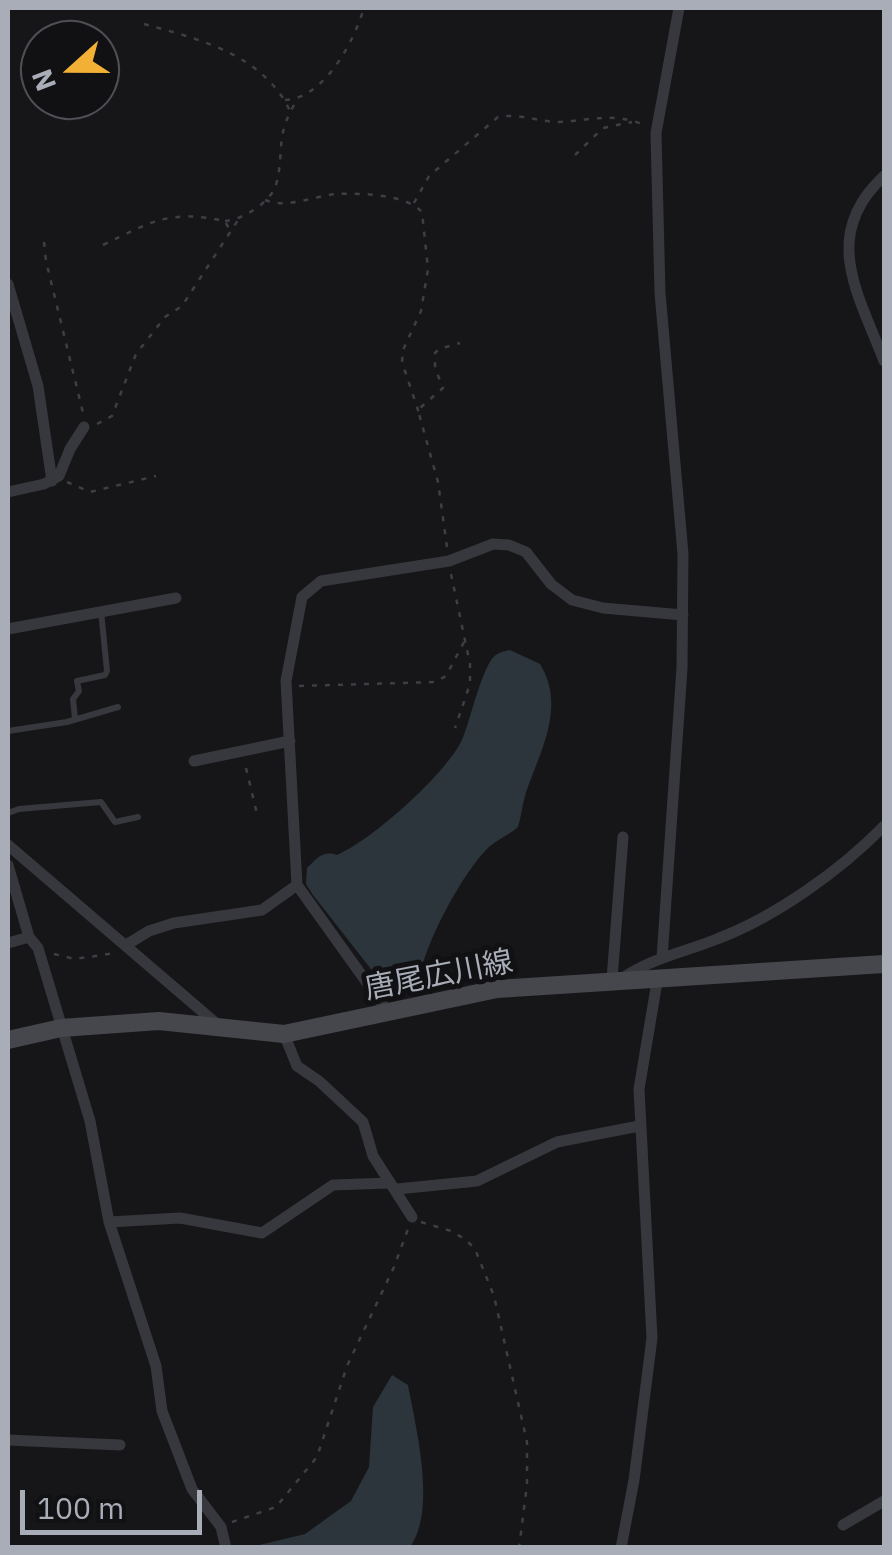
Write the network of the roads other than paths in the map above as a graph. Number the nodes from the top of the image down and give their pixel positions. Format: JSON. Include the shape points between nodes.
{"nodes":[{"id":1,"x":679,"y":8,"type":"edge"},
{"id":2,"x":884,"y":176,"type":"edge"},
{"id":3,"x":8,"y":284,"type":"edge"},
{"id":4,"x":884,"y":361,"type":"edge"},
{"id":5,"x":84,"y":427,"type":"road end"},
{"id":6,"x":54,"y":480,"type":"junction"},
{"id":7,"x":8,"y":492,"type":"edge"},
{"id":8,"x":176,"y":598,"type":"dead end"},
{"id":9,"x":101,"y":610,"type":"junction"},
{"id":10,"x":683,"y":615,"type":"junction"},
{"id":11,"x":8,"y":629,"type":"edge"},
{"id":12,"x":118,"y":706,"type":"dead end"},
{"id":13,"x":75,"y":719,"type":"junction"},
{"id":14,"x":8,"y":730,"type":"edge"},
{"id":15,"x":290,"y":741,"type":"junction"},
{"id":16,"x":243,"y":751,"type":"junction"},
{"id":17,"x":194,"y":761,"type":"dead end"},
{"id":18,"x":246,"y":768,"type":"road end"},
{"id":19,"x":8,"y":812,"type":"edge"},
{"id":20,"x":138,"y":816,"type":"dead end"},
{"id":21,"x":884,"y":826,"type":"edge"},
{"id":22,"x":624,"y":837,"type":"dead end"},
{"id":23,"x":8,"y":845,"type":"edge"},
{"id":24,"x":8,"y":865,"type":"edge"},
{"id":25,"x":297,"y":885,"type":"junction"},
{"id":26,"x":29,"y":937,"type":"junction"},
{"id":27,"x":8,"y":943,"type":"edge"},
{"id":28,"x":128,"y":947,"type":"junction"},
{"id":29,"x":884,"y":964,"type":"edge"},
{"id":30,"x":660,"y":967,"type":"junction"},
{"id":31,"x":618,"y":979,"type":"junction"},
{"id":32,"x":388,"y":1012,"type":"junction"},
{"id":33,"x":218,"y":1025,"type":"junction"},
{"id":34,"x":61,"y":1028,"type":"junction"},
{"id":35,"x":284,"y":1034,"type":"junction"},
{"id":36,"x":8,"y":1040,"type":"edge"},
{"id":37,"x":640,"y":1126,"type":"junction"},
{"id":38,"x":393,"y":1186,"type":"junction"},
{"id":39,"x":412,"y":1217,"type":"road end"},
{"id":40,"x":109,"y":1222,"type":"junction"},
{"id":41,"x":8,"y":1440,"type":"edge"},
{"id":42,"x":120,"y":1445,"type":"dead end"},
{"id":43,"x":884,"y":1502,"type":"edge"},
{"id":44,"x":843,"y":1525,"type":"dead end"},
{"id":45,"x":226,"y":1548,"type":"edge"},
{"id":46,"x":621,"y":1548,"type":"edge"}],
"edges":[{"from":1,"to":10,"type":"street","via":[[657,129],[656,210]]},
{"from":2,"to":4,"type":"street","via":[[859,205],[848,234],[850,267]]},
{"from":3,"to":6,"type":"street","via":[[38,386]]},
{"from":5,"to":6,"type":"street"},
{"from":6,"to":7,"type":"street"},
{"from":8,"to":9,"type":"street"},
{"from":9,"to":11,"type":"street"},
{"from":9,"to":13,"type":"lane","via":[[107,672],[77,681]]},
{"from":10,"to":15,"type":"street","via":[[572,600],[526,552],[510,545],[322,581],[302,597],[288,656]]},
{"from":10,"to":30,"type":"street"},
{"from":12,"to":13,"type":"lane"},
{"from":13,"to":14,"type":"lane"},
{"from":15,"to":16,"type":"street"},
{"from":15,"to":25,"type":"street"},
{"from":16,"to":17,"type":"street"},
{"from":16,"to":18,"type":"street"},
{"from":19,"to":20,"type":"lane","via":[[101,802],[115,822]]},
{"from":21,"to":30,"type":"street","via":[[785,906]]},
{"from":22,"to":31,"type":"street"},
{"from":23,"to":28,"type":"street"},
{"from":24,"to":26,"type":"street"},
{"from":25,"to":28,"type":"street","via":[[262,910],[174,923]]},
{"from":25,"to":32,"type":"street"},
{"from":26,"to":27,"type":"street"},
{"from":26,"to":34,"type":"street"},
{"from":28,"to":33,"type":"street"},
{"from":29,"to":30,"type":"main road","name":"唐尾広川線"},
{"from":30,"to":31,"type":"main road","name":"唐尾広川線"},
{"from":30,"to":37,"type":"street","via":[[639,1089]]},
{"from":31,"to":32,"type":"main road","name":"唐尾広川線","via":[[497,989]]},
{"from":32,"to":35,"type":"main road","name":"唐尾広川線"},
{"from":33,"to":34,"type":"main road","name":"唐尾広川線","via":[[160,1020]]},
{"from":33,"to":35,"type":"main road","name":"唐尾広川線"},
{"from":34,"to":36,"type":"main road","name":"唐尾広川線"},
{"from":34,"to":40,"type":"street","via":[[90,1121]]},
{"from":35,"to":38,"type":"street","via":[[297,1066],[363,1122],[373,1156]]},
{"from":37,"to":38,"type":"street","via":[[557,1142],[477,1181]]},
{"from":37,"to":46,"type":"street","via":[[652,1338]]},
{"from":38,"to":39,"type":"street"},
{"from":38,"to":40,"type":"street","via":[[333,1185],[262,1232],[180,1218]]},
{"from":40,"to":45,"type":"street","via":[[156,1366],[162,1411],[192,1489],[221,1526]]},
{"from":41,"to":42,"type":"street"},
{"from":43,"to":44,"type":"street"}]}
